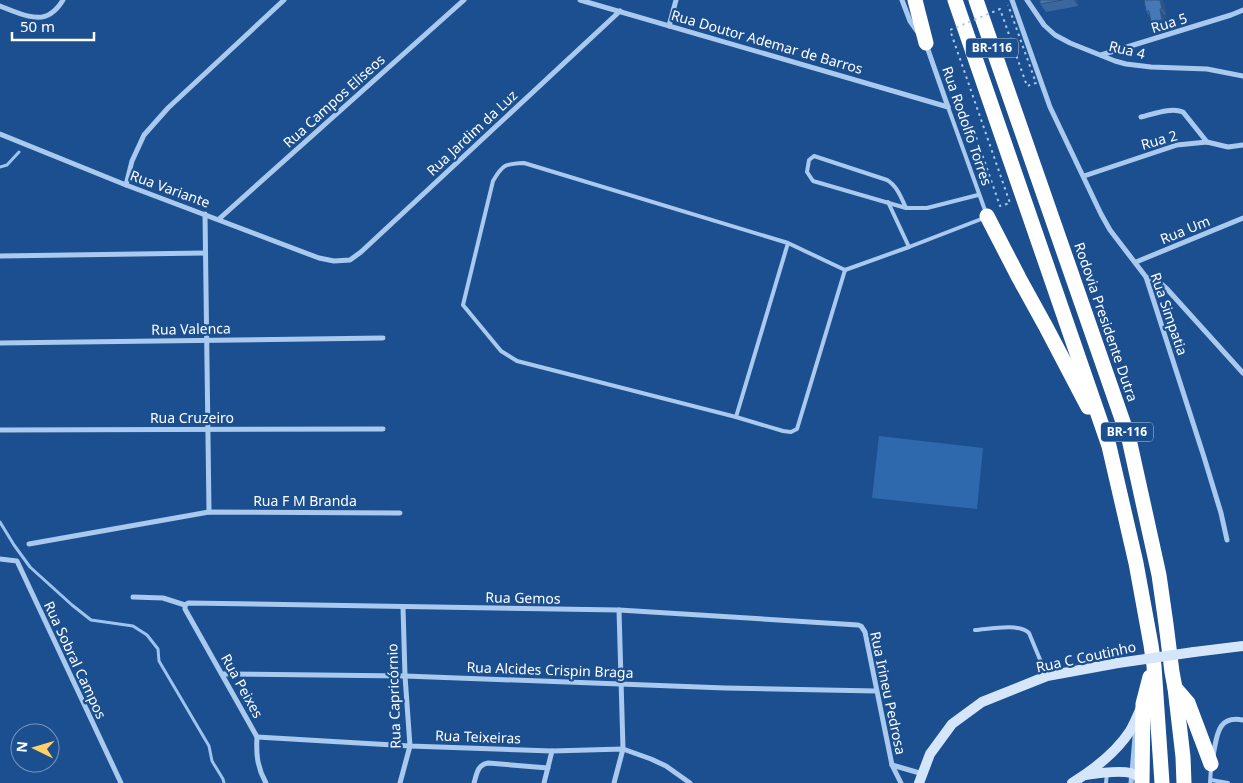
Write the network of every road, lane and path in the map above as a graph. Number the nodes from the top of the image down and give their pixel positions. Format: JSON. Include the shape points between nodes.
{"nodes":[{"id":1,"x":63,"y":0,"type":"edge"},
{"id":2,"x":284,"y":0,"type":"edge"},
{"id":3,"x":464,"y":0,"type":"edge"},
{"id":4,"x":580,"y":0,"type":"edge"},
{"id":5,"x":676,"y":0,"type":"edge"},
{"id":6,"x":902,"y":0,"type":"edge"},
{"id":7,"x":915,"y":0,"type":"edge"},
{"id":8,"x":954,"y":0,"type":"edge"},
{"id":9,"x":976,"y":0,"type":"edge"},
{"id":10,"x":987,"y":0,"type":"edge"},
{"id":11,"x":1012,"y":0,"type":"edge"},
{"id":12,"x":1027,"y":0,"type":"edge"},
{"id":13,"x":1008,"y":5,"type":"dead end"},
{"id":14,"x":0,"y":6,"type":"edge"},
{"id":15,"x":1243,"y":10,"type":"edge"},
{"id":16,"x":620,"y":11,"type":"junction"},
{"id":17,"x":669,"y":26,"type":"junction"},
{"id":18,"x":926,"y":43,"type":"junction"},
{"id":19,"x":1100,"y":55,"type":"junction"},
{"id":20,"x":1243,"y":76,"type":"edge"},
{"id":21,"x":1009,"y":96,"type":"junction"},
{"id":22,"x":948,"y":107,"type":"junction"},
{"id":23,"x":1141,"y":116,"type":"dead end"},
{"id":24,"x":957,"y":130,"type":"junction"},
{"id":25,"x":0,"y":134,"type":"edge"},
{"id":26,"x":1208,"y":142,"type":"junction"},
{"id":27,"x":1243,"y":145,"type":"edge"},
{"id":28,"x":1084,"y":176,"type":"junction"},
{"id":29,"x":126,"y":185,"type":"junction"},
{"id":30,"x":978,"y":195,"type":"junction"},
{"id":31,"x":888,"y":202,"type":"junction"},
{"id":32,"x":906,"y":208,"type":"junction"},
{"id":33,"x":205,"y":214,"type":"junction"},
{"id":34,"x":987,"y":216,"type":"junction"},
{"id":35,"x":1243,"y":218,"type":"edge"},
{"id":36,"x":219,"y":219,"type":"junction"},
{"id":37,"x":788,"y":243,"type":"junction"},
{"id":38,"x":908,"y":248,"type":"junction"},
{"id":39,"x":205,"y":253,"type":"junction"},
{"id":40,"x":0,"y":256,"type":"edge"},
{"id":41,"x":334,"y":262,"type":"joint"},
{"id":42,"x":1136,"y":262,"type":"junction"},
{"id":43,"x":845,"y":270,"type":"junction"},
{"id":44,"x":1146,"y":276,"type":"junction"},
{"id":45,"x":383,"y":338,"type":"dead end"},
{"id":46,"x":207,"y":340,"type":"junction"},
{"id":47,"x":0,"y":343,"type":"edge"},
{"id":48,"x":1243,"y":373,"type":"edge"},
{"id":49,"x":736,"y":418,"type":"junction"},
{"id":50,"x":208,"y":429,"type":"junction"},
{"id":51,"x":383,"y":429,"type":"dead end"},
{"id":52,"x":0,"y":430,"type":"edge"},
{"id":53,"x":1109,"y":446,"type":"junction"},
{"id":54,"x":209,"y":512,"type":"junction"},
{"id":55,"x":400,"y":513,"type":"dead end"},
{"id":56,"x":1227,"y":540,"type":"dead end"},
{"id":57,"x":29,"y":544,"type":"dead end"},
{"id":58,"x":0,"y":559,"type":"edge"},
{"id":59,"x":133,"y":597,"type":"dead end"},
{"id":60,"x":185,"y":605,"type":"junction"},
{"id":61,"x":403,"y":607,"type":"junction"},
{"id":62,"x":619,"y":610,"type":"junction"},
{"id":63,"x":861,"y":626,"type":"joint"},
{"id":64,"x":975,"y":630,"type":"dead end"},
{"id":65,"x":1243,"y":646,"type":"edge"},
{"id":66,"x":1154,"y":666,"type":"junction"},
{"id":67,"x":222,"y":674,"type":"junction"},
{"id":68,"x":405,"y":676,"type":"junction"},
{"id":69,"x":1047,"y":676,"type":"junction"},
{"id":70,"x":622,"y":684,"type":"junction"},
{"id":71,"x":1175,"y":688,"type":"junction"},
{"id":72,"x":876,"y":691,"type":"junction"},
{"id":73,"x":1143,"y":704,"type":"junction"},
{"id":74,"x":1136,"y":718,"type":"junction"},
{"id":75,"x":1243,"y":720,"type":"edge"},
{"id":76,"x":258,"y":737,"type":"junction"},
{"id":77,"x":410,"y":746,"type":"junction"},
{"id":78,"x":623,"y":749,"type":"junction"},
{"id":79,"x":552,"y":752,"type":"junction"},
{"id":80,"x":1211,"y":764,"type":"junction"},
{"id":81,"x":892,"y":765,"type":"junction"},
{"id":82,"x":548,"y":768,"type":"junction"},
{"id":83,"x":1085,"y":775,"type":"junction"},
{"id":84,"x":921,"y":778,"type":"edge"},
{"id":85,"x":1107,"y":778,"type":"edge"},
{"id":86,"x":1136,"y":779,"type":"edge"},
{"id":87,"x":1211,"y":781,"type":"edge"},
{"id":88,"x":121,"y":783,"type":"edge"},
{"id":89,"x":266,"y":783,"type":"edge"},
{"id":90,"x":400,"y":783,"type":"edge"},
{"id":91,"x":474,"y":783,"type":"edge"},
{"id":92,"x":544,"y":783,"type":"edge"},
{"id":93,"x":614,"y":783,"type":"edge"},
{"id":94,"x":690,"y":783,"type":"edge"},
{"id":95,"x":902,"y":783,"type":"edge"},
{"id":96,"x":1072,"y":783,"type":"edge"},
{"id":97,"x":1162,"y":783,"type":"edge"},
{"id":98,"x":1184,"y":783,"type":"edge"},
{"id":99,"x":1228,"y":783,"type":"edge"}],
"edges":[{"from":1,"to":14,"type":"street","via":[[49,15],[40,18]]},
{"from":2,"to":29,"type":"street","via":[[168,108],[144,135]]},
{"from":3,"to":36,"type":"street","name":"Rua Campos Eliseos"},
{"from":4,"to":16,"type":"street","name":"Rua Doutor Ademar de Barros"},
{"from":5,"to":17,"type":"street"},
{"from":6,"to":18,"type":"street","name":"Rua Rodolfo Torres","via":[[910,21]]},
{"from":7,"to":18,"type":"highway"},
{"from":8,"to":53,"type":"highway","number":"BR-116"},
{"from":9,"to":21,"type":"highway","name":"Rodovia Presidente Dutra","number":"BR-116"},
{"from":10,"to":21,"type":"highway"},
{"from":11,"to":28,"type":"street","name":"Rua Simpatia","via":[[1050,107]]},
{"from":12,"to":19,"type":"street","name":"Rua 4","via":[[1055,35]]},
{"from":13,"to":24,"type":"path","bridge":true,"via":[[1036,83],[1027,86],[1000,9],[950,30],[1010,203],[1000,206],[972,125]]},
{"from":15,"to":19,"type":"street","name":"Rua 5"},
{"from":16,"to":17,"type":"street","name":"Rua Doutor Ademar de Barros"},
{"from":16,"to":41,"type":"street","name":"Rua Jardim da Luz","via":[[361,252],[350,260]]},
{"from":17,"to":22,"type":"street","name":"Rua Doutor Ademar de Barros"},
{"from":18,"to":22,"type":"street","name":"Rua Rodolfo Torres"},
{"from":19,"to":20,"type":"street","name":"Rua 4","via":[[1126,64],[1206,69]]},
{"from":21,"to":71,"type":"highway","name":"Rodovia Presidente Dutra","number":"BR-116","via":[[1129,439],[1159,575]]},
{"from":22,"to":24,"type":"lane","name":"Rua Rodolfo Torres"},
{"from":23,"to":26,"type":"street","via":[[1176,110],[1183,112]]},
{"from":24,"to":30,"type":"lane","name":"Rua Rodolfo Torres"},
{"from":25,"to":29,"type":"street","name":"Rua Variante"},
{"from":26,"to":27,"type":"street","name":"Rua 2","via":[[1228,147]]},
{"from":26,"to":28,"type":"street","name":"Rua 2","via":[[1172,146]]},
{"from":28,"to":42,"type":"street","name":"Rua Simpatia","via":[[1110,230]]},
{"from":29,"to":33,"type":"street","name":"Rua Variante"},
{"from":30,"to":32,"type":"lane","via":[[926,208]]},
{"from":30,"to":34,"type":"lane","name":"Rua Rodolfo Torres"},
{"from":31,"to":32,"type":"lane"},
{"from":31,"to":32,"type":"lane","via":[[813,181],[807,172],[809,160],[814,156],[888,180],[893,183]]},
{"from":31,"to":38,"type":"lane"},
{"from":33,"to":36,"type":"street","name":"Rua Variante"},
{"from":33,"to":39,"type":"street"},
{"from":34,"to":38,"type":"lane"},
{"from":34,"to":53,"type":"highway"},
{"from":35,"to":42,"type":"street","name":"Rua Um"},
{"from":36,"to":41,"type":"street","name":"Rua Variante"},
{"from":37,"to":43,"type":"lane"},
{"from":37,"to":49,"type":"lane"},
{"from":37,"to":49,"type":"lane","via":[[524,163],[501,168],[493,181],[463,305],[501,350],[517,361]]},
{"from":38,"to":43,"type":"lane"},
{"from":39,"to":40,"type":"street"},
{"from":39,"to":46,"type":"street"},
{"from":42,"to":44,"type":"street","name":"Rua Simpatia"},
{"from":43,"to":49,"type":"lane","via":[[797,429],[783,431]]},
{"from":44,"to":48,"type":"street","via":[[1167,289]]},
{"from":44,"to":56,"type":"street","name":"Rua Simpatia","via":[[1222,513]]},
{"from":45,"to":46,"type":"street","name":"Rua Valenca"},
{"from":46,"to":47,"type":"street","name":"Rua Valenca"},
{"from":46,"to":50,"type":"street"},
{"from":50,"to":51,"type":"street","name":"Rua Cruzeiro"},
{"from":50,"to":52,"type":"street","name":"Rua Cruzeiro"},
{"from":50,"to":54,"type":"street"},
{"from":53,"to":66,"type":"highway","number":"BR-116","via":[[1136,563]]},
{"from":54,"to":55,"type":"street","name":"Rua F M Branda"},
{"from":54,"to":57,"type":"street","name":"Rua F M Branda"},
{"from":58,"to":88,"type":"street","name":"Rua Sobral Campos","via":[[17,561]]},
{"from":59,"to":60,"type":"street","via":[[163,598]]},
{"from":60,"to":61,"type":"street","name":"Rua Gemos"},
{"from":60,"to":67,"type":"street","name":"Rua Peixes"},
{"from":61,"to":62,"type":"street","name":"Rua Gemos"},
{"from":61,"to":68,"type":"street","name":"Rua Capricórnio"},
{"from":62,"to":63,"type":"street","name":"Rua Gemos"},
{"from":62,"to":70,"type":"street"},
{"from":63,"to":72,"type":"street","name":"Rua Irineu Pedrosa","via":[[865,632]]},
{"from":64,"to":69,"type":"lane","via":[[1025,629],[1030,633]]},
{"from":65,"to":69,"type":"main road","name":"Rua C Coutinho","bridge":true},
{"from":66,"to":73,"type":"highway"},
{"from":66,"to":97,"type":"highway","number":"BR-116"},
{"from":67,"to":68,"type":"street","name":"Rua Alcides Crispin Braga"},
{"from":67,"to":76,"type":"street","name":"Rua Peixes"},
{"from":68,"to":70,"type":"street","name":"Rua Alcides Crispin Braga"},
{"from":68,"to":77,"type":"street","name":"Rua Capricórnio"},
{"from":69,"to":84,"type":"main road","name":"Rua C Coutinho","via":[[982,702],[952,724],[930,754]]},
{"from":70,"to":72,"type":"street","name":"Rua Alcides Crispin Braga"},
{"from":70,"to":78,"type":"street"},
{"from":71,"to":80,"type":"highway","via":[[1188,703]]},
{"from":71,"to":98,"type":"highway","name":"Rodovia Presidente Dutra","number":"BR-116"},
{"from":72,"to":81,"type":"street","name":"Rua Irineu Pedrosa"},
{"from":73,"to":74,"type":"main road"},
{"from":73,"to":86,"type":"highway"},
{"from":74,"to":83,"type":"main road","via":[[1122,741]]},
{"from":74,"to":86,"type":"street"},
{"from":75,"to":80,"type":"street","via":[[1234,718],[1222,724]]},
{"from":76,"to":77,"type":"street","name":"Rua Teixeiras"},
{"from":76,"to":89,"type":"street","name":"Rua Peixes","via":[[256,753]]},
{"from":77,"to":79,"type":"street","name":"Rua Teixeiras"},
{"from":77,"to":90,"type":"street","name":"Rua Capricórnio"},
{"from":78,"to":79,"type":"street","name":"Rua Teixeiras"},
{"from":78,"to":93,"type":"street"},
{"from":78,"to":94,"type":"street","name":"Rua Teixeiras","via":[[666,766]]},
{"from":79,"to":82,"type":"street"},
{"from":80,"to":87,"type":"lane"},
{"from":81,"to":84,"type":"street","name":"Rua Irineu Pedrosa"},
{"from":81,"to":95,"type":"street","name":"Rua Irineu Pedrosa"},
{"from":82,"to":91,"type":"street","via":[[488,763],[480,766]]},
{"from":82,"to":92,"type":"street"},
{"from":83,"to":85,"type":"main road"},
{"from":83,"to":96,"type":"main road"},
{"from":85,"to":86,"type":"main road"},
{"from":87,"to":99,"type":"lane"}]}
